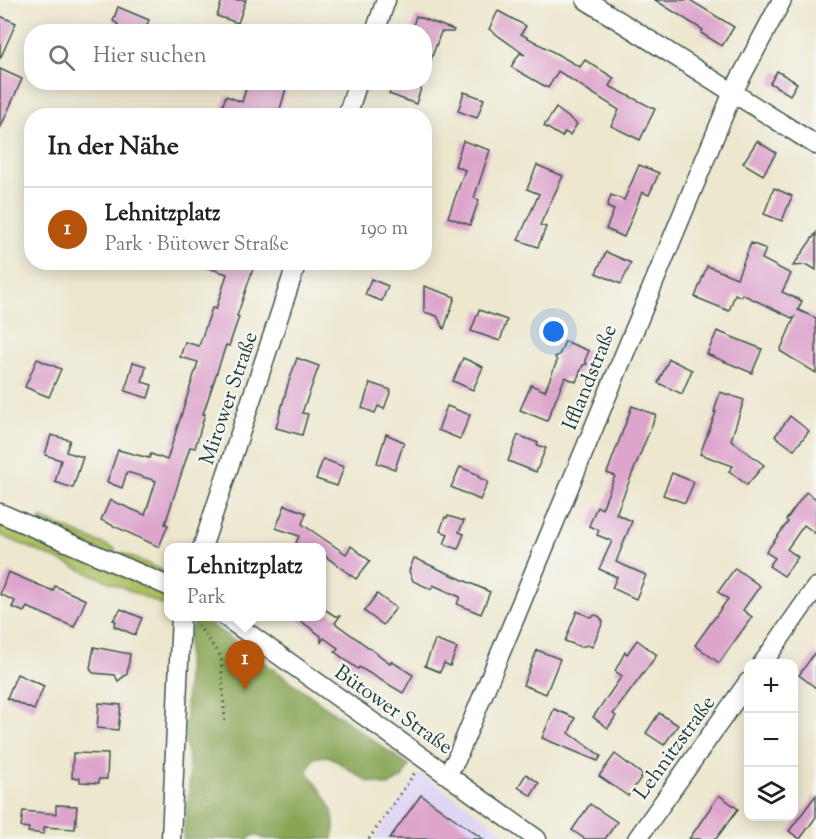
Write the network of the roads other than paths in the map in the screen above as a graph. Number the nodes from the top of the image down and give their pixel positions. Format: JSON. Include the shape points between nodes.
{"nodes":[{"id":1,"x":386,"y":0,"type":"edge"},
{"id":2,"x":586,"y":0,"type":"edge"},
{"id":3,"x":782,"y":0,"type":"edge"},
{"id":4,"x":378,"y":24,"type":"edge"},
{"id":5,"x":355,"y":90,"type":"edge"},
{"id":6,"x":733,"y":92,"type":"junction"},
{"id":7,"x":350,"y":108,"type":"edge"},
{"id":8,"x":816,"y":144,"type":"edge"},
{"id":9,"x":294,"y":270,"type":"edge"},
{"id":10,"x":0,"y":513,"type":"edge"},
{"id":11,"x":204,"y":543,"type":"edge"},
{"id":12,"x":164,"y":584,"type":"edge"},
{"id":13,"x":816,"y":587,"type":"edge"},
{"id":14,"x":181,"y":621,"type":"edge"},
{"id":15,"x":231,"y":621,"type":"edge"},
{"id":16,"x":765,"y":659,"type":"edge"},
{"id":17,"x":744,"y":688,"type":"edge"},
{"id":18,"x":447,"y":774,"type":"junction"},
{"id":19,"x":171,"y":839,"type":"edge"},
{"id":20,"x":537,"y":839,"type":"edge"},
{"id":21,"x":637,"y":839,"type":"edge"}],
"edges":[{"from":1,"to":4,"type":"street"},
{"from":2,"to":6,"type":"street"},
{"from":3,"to":6,"type":"street","name":"Ifflandstraße"},
{"from":5,"to":7,"type":"street"},
{"from":6,"to":8,"type":"street"},
{"from":6,"to":18,"type":"street","name":"Ifflandstraße"},
{"from":9,"to":11,"type":"street","name":"Mirower Straße"},
{"from":10,"to":12,"type":"street"},
{"from":13,"to":16,"type":"street"},
{"from":14,"to":19,"type":"street"},
{"from":15,"to":18,"type":"street","name":"Bütower Straße"},
{"from":17,"to":21,"type":"street","name":"Lehnitzstraße"},
{"from":18,"to":20,"type":"street","name":"Bütower Straße"}]}
